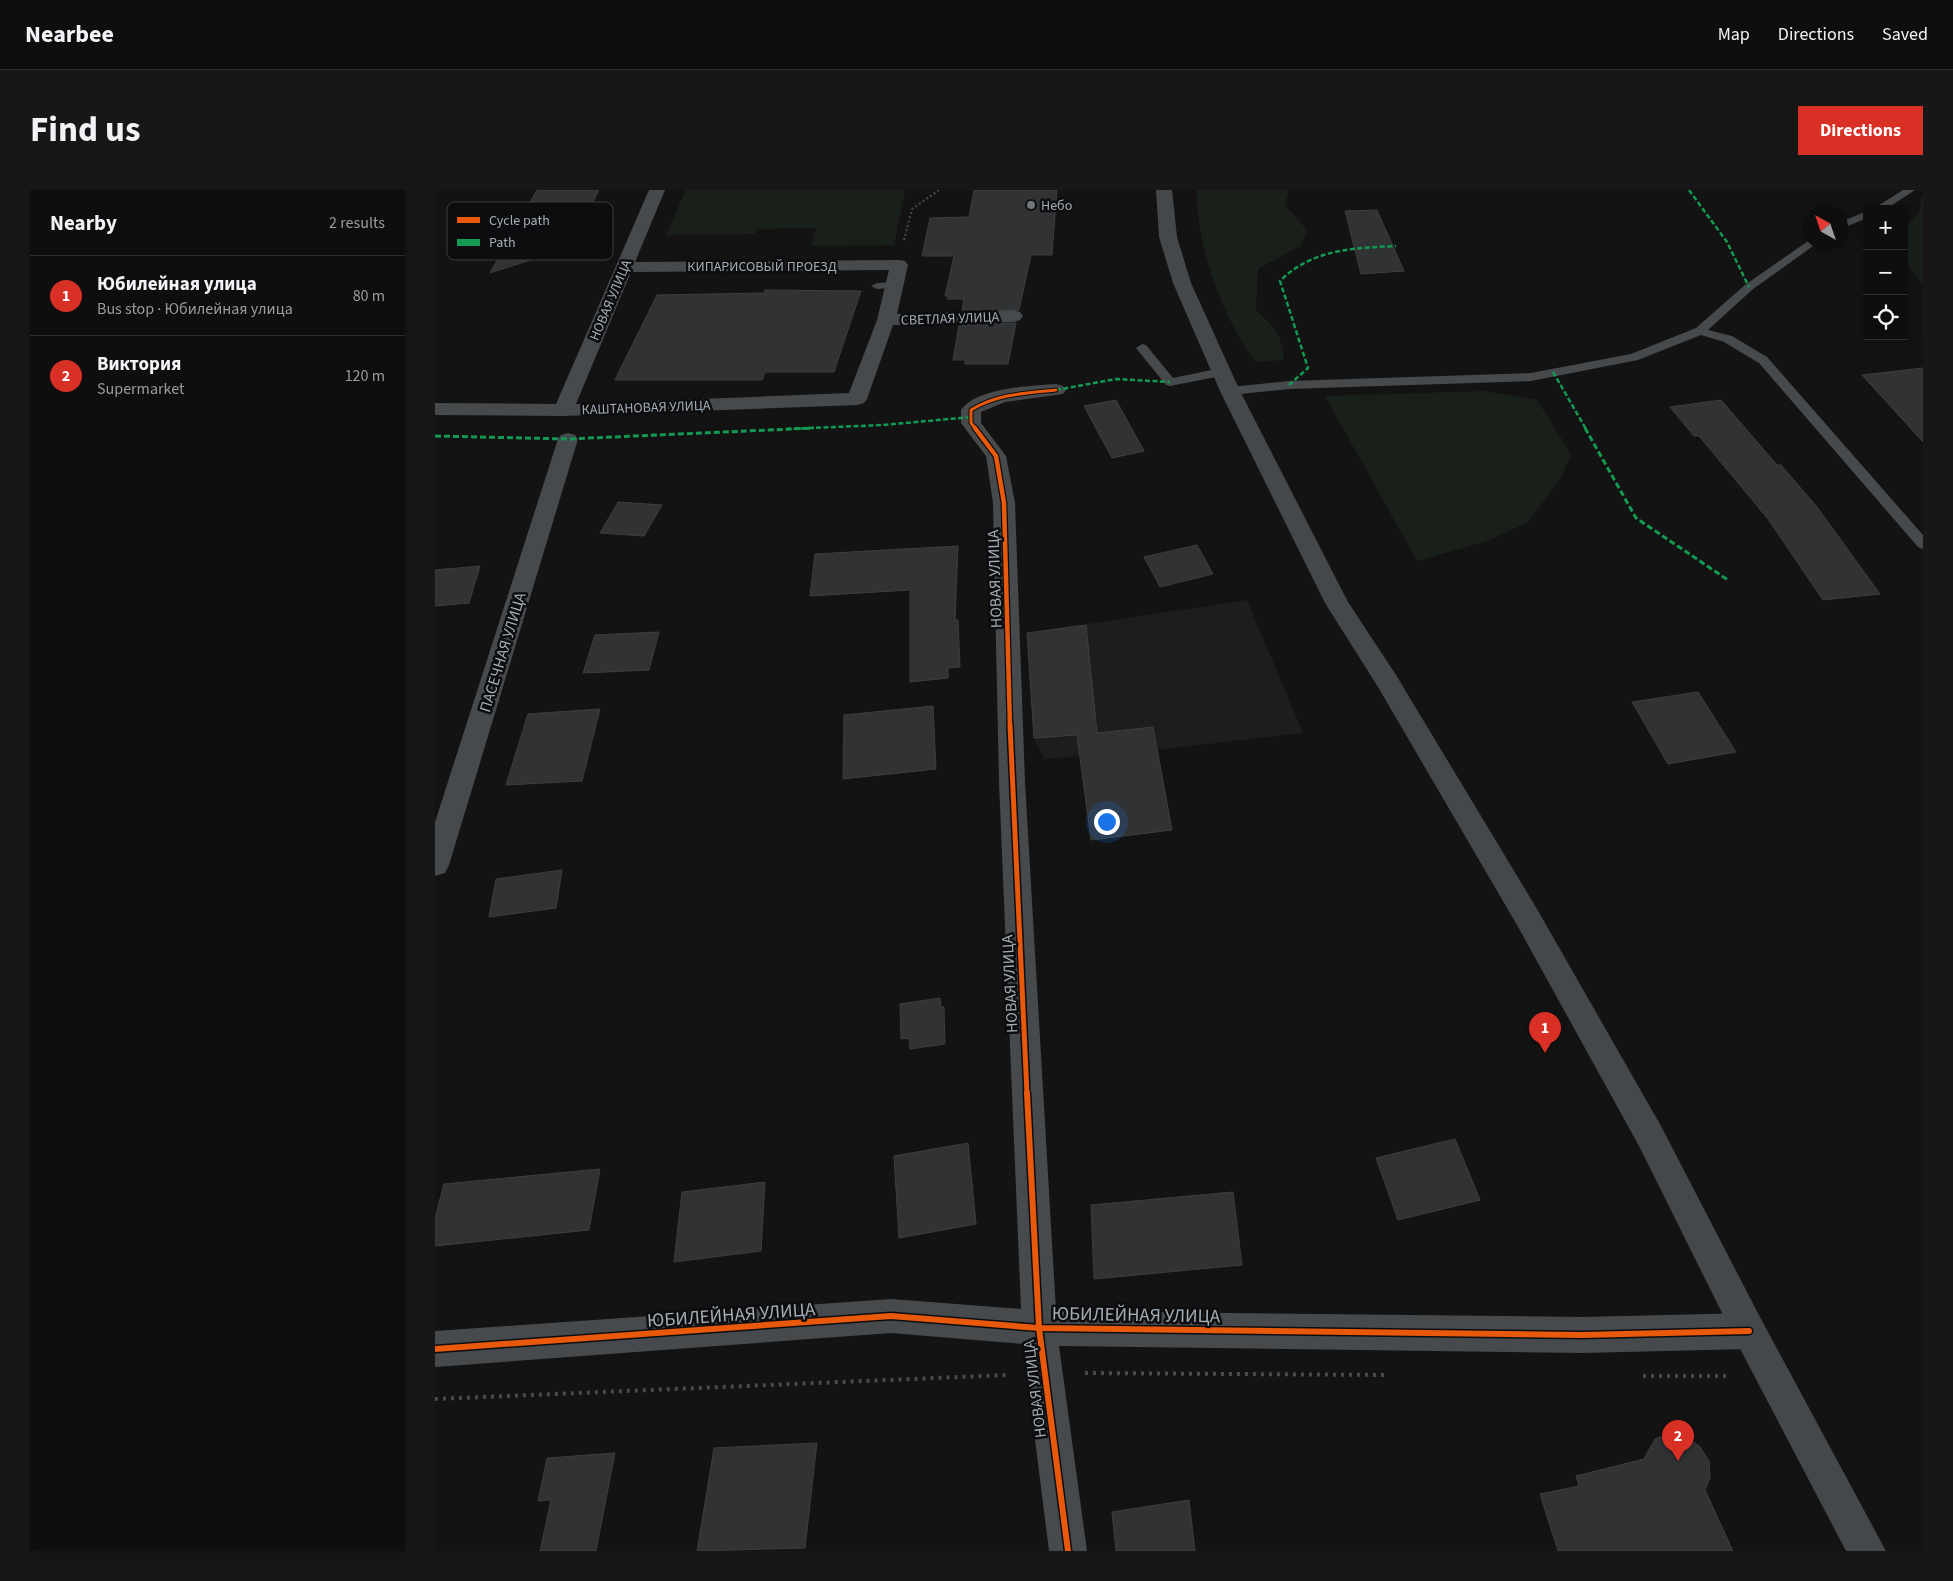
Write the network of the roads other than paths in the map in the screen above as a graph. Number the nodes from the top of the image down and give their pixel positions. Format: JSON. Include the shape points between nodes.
{"nodes":[{"id":1,"x":657,"y":190,"type":"edge"},
{"id":2,"x":1163,"y":190,"type":"edge"},
{"id":3,"x":1910,"y":190,"type":"edge"},
{"id":4,"x":1885,"y":205,"type":"edge"},
{"id":5,"x":1863,"y":216,"type":"edge"},
{"id":6,"x":1848,"y":223,"type":"edge"},
{"id":7,"x":1803,"y":248,"type":"edge"},
{"id":8,"x":899,"y":265,"type":"joint"},
{"id":9,"x":625,"y":267,"type":"junction"},
{"id":10,"x":1014,"y":316,"type":"dead end"},
{"id":11,"x":887,"y":320,"type":"junction"},
{"id":12,"x":1700,"y":330,"type":"junction"},
{"id":13,"x":1142,"y":348,"type":"dead end"},
{"id":14,"x":1226,"y":382,"type":"junction"},
{"id":15,"x":1056,"y":390,"type":"dead end"},
{"id":16,"x":857,"y":399,"type":"joint"},
{"id":17,"x":435,"y":408,"type":"edge"},
{"id":18,"x":563,"y":410,"type":"junction"},
{"id":19,"x":568,"y":439,"type":"dead end"},
{"id":20,"x":1923,"y":544,"type":"edge"},
{"id":21,"x":435,"y":865,"type":"edge"},
{"id":22,"x":1039,"y":1328,"type":"junction"},
{"id":23,"x":1749,"y":1331,"type":"junction"},
{"id":24,"x":435,"y":1349,"type":"edge"},
{"id":25,"x":1068,"y":1551,"type":"edge"},
{"id":26,"x":1867,"y":1551,"type":"edge"}],
"edges":[{"from":1,"to":9,"type":"street","name":"НОВАЯ УЛИЦА"},
{"from":2,"to":14,"type":"main road","via":[[1168,237],[1182,283]]},
{"from":3,"to":4,"type":"lane"},
{"from":5,"to":6,"type":"lane"},
{"from":7,"to":12,"type":"lane","via":[[1749,287]]},
{"from":8,"to":9,"type":"street","name":"КИПАРИСОВЫЙ ПРОЕЗД"},
{"from":8,"to":11,"type":"street","name":"СВЕТЛАЯ УЛИЦА","via":[[886,285]]},
{"from":9,"to":18,"type":"street","name":"НОВАЯ УЛИЦА"},
{"from":10,"to":11,"type":"street","name":"СВЕТЛАЯ УЛИЦА"},
{"from":11,"to":16,"type":"street","name":"СВЕТЛАЯ УЛИЦА"},
{"from":12,"to":14,"type":"lane","via":[[1634,357],[1531,377],[1289,385]]},
{"from":12,"to":20,"type":"lane","via":[[1729,339],[1763,360]]},
{"from":13,"to":14,"type":"lane","via":[[1170,382]]},
{"from":14,"to":23,"type":"main road","via":[[1337,603],[1387,680],[1527,916],[1649,1136]]},
{"from":15,"to":22,"type":"street","name":"НОВАЯ УЛИЦА","via":[[1013,394],[984,401],[971,410],[971,423],[997,456],[1004,503],[1012,782]]},
{"from":16,"to":18,"type":"street","name":"КАШТАНОВАЯ УЛИЦА"},
{"from":17,"to":18,"type":"street","name":"КАШТАНОВАЯ УЛИЦА"},
{"from":19,"to":21,"type":"street","name":"ПАСЕЧНАЯ УЛИЦА"},
{"from":22,"to":23,"type":"street","name":"ЮБИЛЕЙНАЯ УЛИЦА","via":[[1582,1335]]},
{"from":22,"to":24,"type":"street","name":"ЮБИЛЕЙНАЯ УЛИЦА","via":[[891,1316]]},
{"from":22,"to":25,"type":"street","name":"НОВАЯ УЛИЦА"},
{"from":23,"to":26,"type":"main road"}]}
